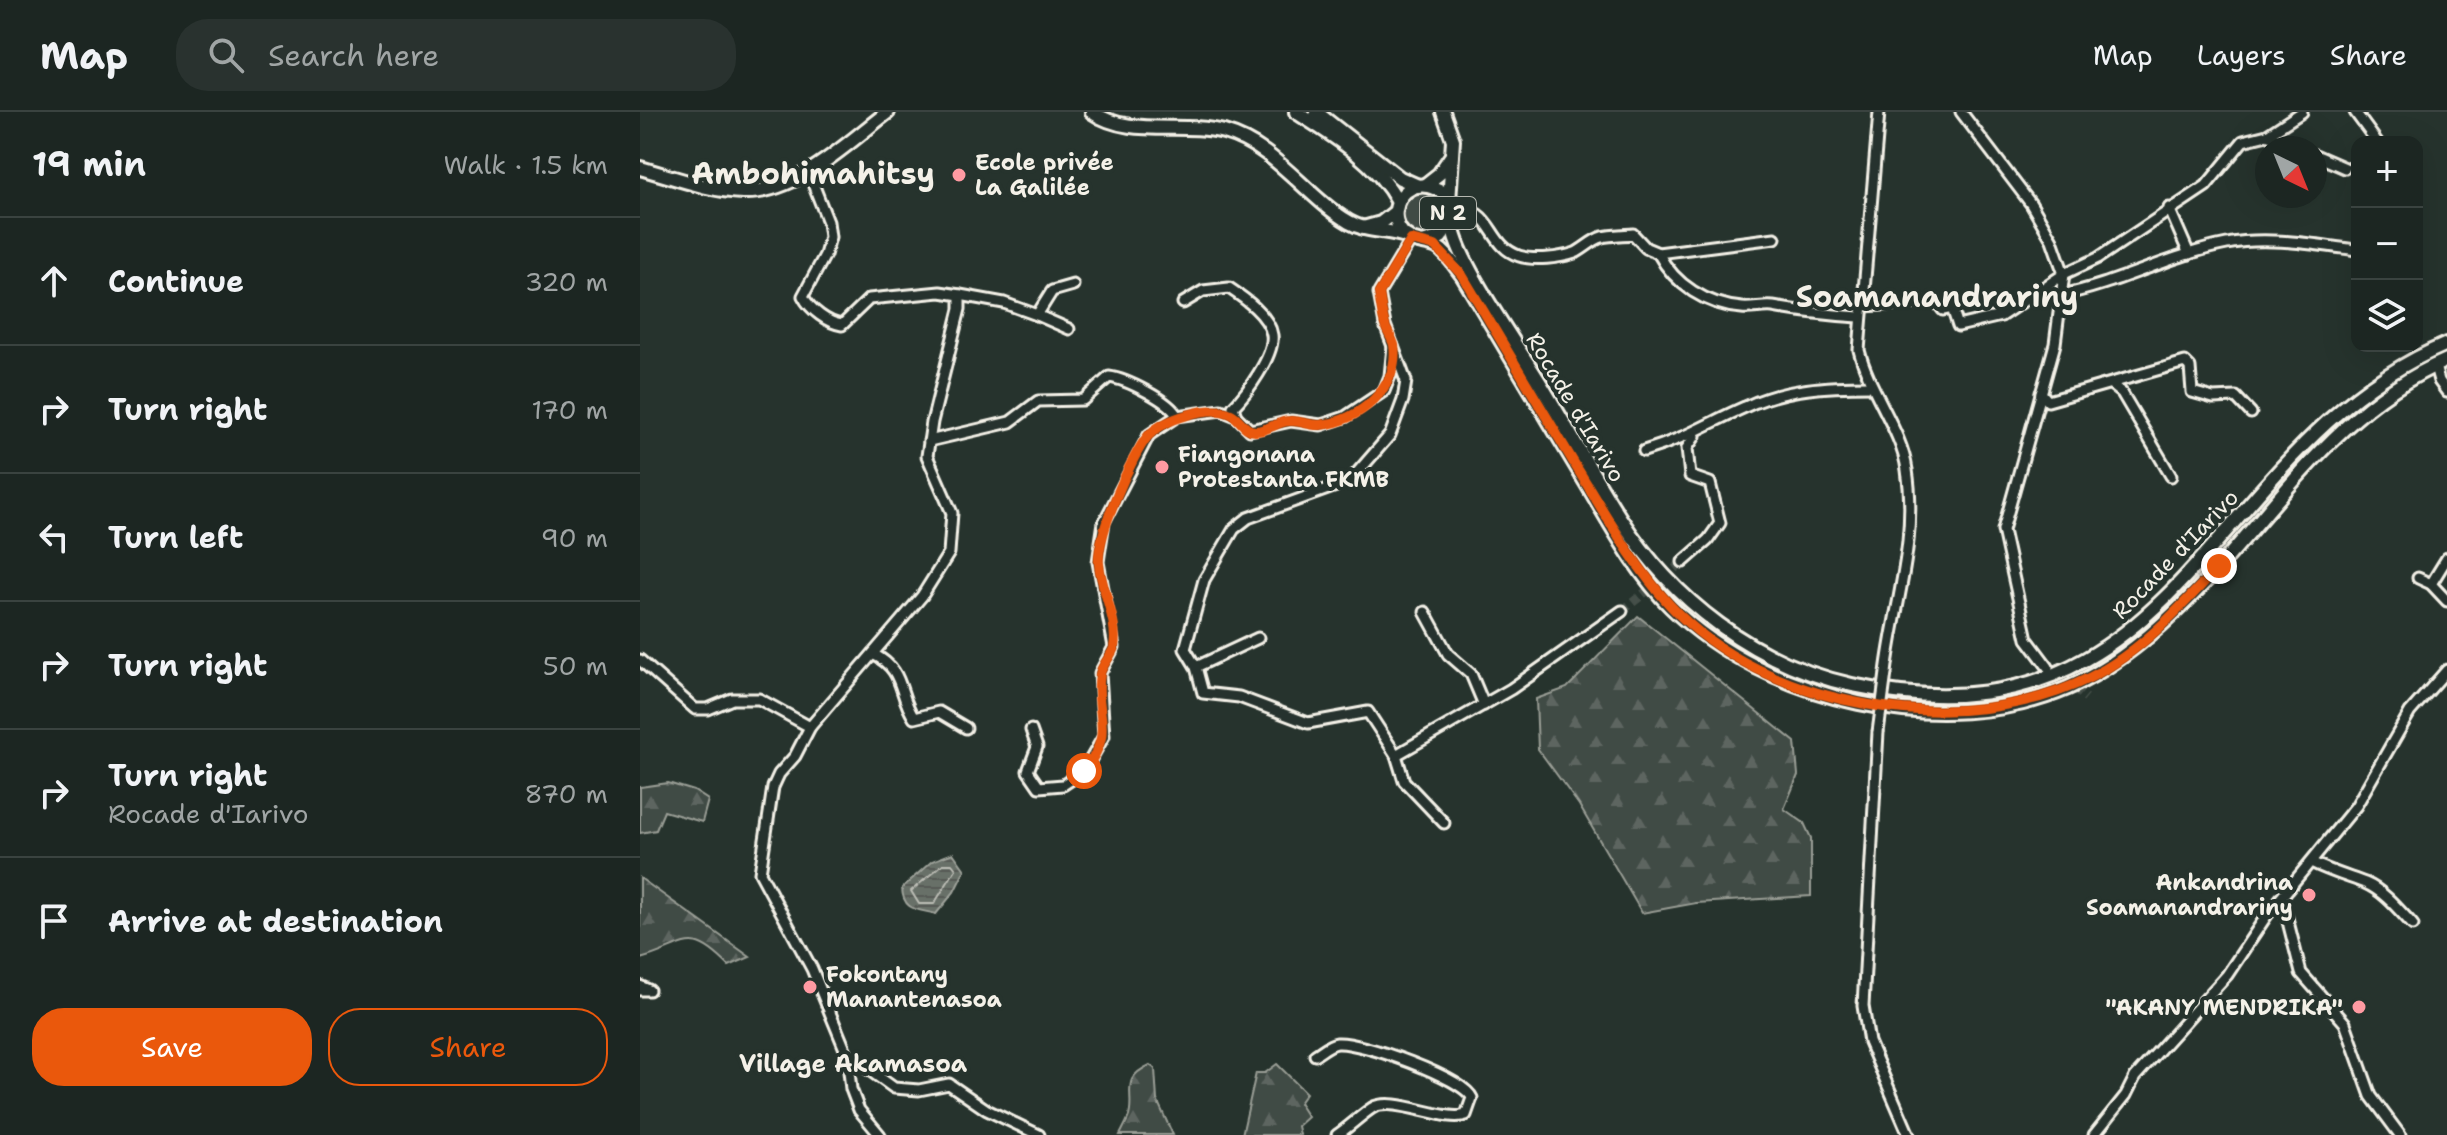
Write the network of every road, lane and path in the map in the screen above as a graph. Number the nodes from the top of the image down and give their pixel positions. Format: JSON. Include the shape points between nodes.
{"nodes":[{"id":1,"x":888,"y":112,"type":"edge"},
{"id":2,"x":1092,"y":112,"type":"edge"},
{"id":3,"x":1296,"y":112,"type":"edge"},
{"id":4,"x":1316,"y":112,"type":"edge"},
{"id":5,"x":1443,"y":112,"type":"edge"},
{"id":6,"x":1879,"y":112,"type":"edge"},
{"id":7,"x":1961,"y":112,"type":"edge"},
{"id":8,"x":2302,"y":112,"type":"edge"},
{"id":9,"x":2355,"y":112,"type":"edge"},
{"id":10,"x":2267,"y":135,"type":"joint"},
{"id":11,"x":2373,"y":136,"type":"edge"},
{"id":12,"x":1453,"y":152,"type":"junction"},
{"id":13,"x":2327,"y":160,"type":"edge"},
{"id":14,"x":640,"y":168,"type":"edge"},
{"id":15,"x":2345,"y":168,"type":"dead end"},
{"id":16,"x":808,"y":171,"type":"junction"},
{"id":17,"x":1421,"y":185,"type":"junction"},
{"id":18,"x":1396,"y":207,"type":"junction"},
{"id":19,"x":2169,"y":208,"type":"junction"},
{"id":20,"x":1451,"y":210,"type":"junction"},
{"id":21,"x":1363,"y":228,"type":"junction"},
{"id":22,"x":1775,"y":238,"type":"dead end"},
{"id":23,"x":1412,"y":239,"type":"junction"},
{"id":24,"x":2351,"y":250,"type":"edge"},
{"id":25,"x":1658,"y":253,"type":"junction"},
{"id":26,"x":2189,"y":254,"type":"junction"},
{"id":27,"x":2064,"y":274,"type":"junction"},
{"id":28,"x":1073,"y":285,"type":"dead end"},
{"id":29,"x":960,"y":295,"type":"junction"},
{"id":30,"x":2061,"y":295,"type":"junction"},
{"id":31,"x":1183,"y":303,"type":"dead end"},
{"id":32,"x":1863,"y":306,"type":"junction"},
{"id":33,"x":1037,"y":315,"type":"junction"},
{"id":34,"x":1859,"y":317,"type":"junction"},
{"id":35,"x":1069,"y":329,"type":"dead end"},
{"id":36,"x":2447,"y":344,"type":"edge"},
{"id":37,"x":1394,"y":345,"type":"junction"},
{"id":38,"x":2441,"y":363,"type":"edge"},
{"id":39,"x":2112,"y":385,"type":"junction"},
{"id":40,"x":1871,"y":386,"type":"junction"},
{"id":41,"x":2447,"y":392,"type":"edge"},
{"id":42,"x":2041,"y":393,"type":"junction"},
{"id":43,"x":2251,"y":413,"type":"dead end"},
{"id":44,"x":1177,"y":416,"type":"junction"},
{"id":45,"x":1236,"y":416,"type":"junction"},
{"id":46,"x":1701,"y":431,"type":"junction"},
{"id":47,"x":929,"y":441,"type":"junction"},
{"id":48,"x":1644,"y":451,"type":"dead end"},
{"id":49,"x":2171,"y":476,"type":"dead end"},
{"id":50,"x":2447,"y":558,"type":"edge"},
{"id":51,"x":1683,"y":562,"type":"tunnel mouth"},
{"id":52,"x":2418,"y":578,"type":"dead end"},
{"id":53,"x":2431,"y":584,"type":"junction"},
{"id":54,"x":2447,"y":601,"type":"edge"},
{"id":55,"x":1622,"y":611,"type":"tunnel mouth"},
{"id":56,"x":1425,"y":612,"type":"dead end"},
{"id":57,"x":1258,"y":638,"type":"dead end"},
{"id":58,"x":873,"y":654,"type":"junction"},
{"id":59,"x":640,"y":660,"type":"edge"},
{"id":60,"x":1196,"y":667,"type":"junction"},
{"id":61,"x":2048,"y":667,"type":"tunnel mouth"},
{"id":62,"x":2447,"y":670,"type":"edge"},
{"id":63,"x":1484,"y":705,"type":"junction"},
{"id":64,"x":810,"y":727,"type":"junction"},
{"id":65,"x":966,"y":728,"type":"dead end"},
{"id":66,"x":1031,"y":730,"type":"dead end"},
{"id":67,"x":1396,"y":755,"type":"junction"},
{"id":68,"x":1444,"y":823,"type":"dead end"},
{"id":69,"x":2311,"y":862,"type":"junction"},
{"id":70,"x":2282,"y":898,"type":"junction"},
{"id":71,"x":2413,"y":925,"type":"dead end"},
{"id":72,"x":847,"y":1054,"type":"junction"},
{"id":73,"x":1315,"y":1055,"type":"dead end"},
{"id":74,"x":1903,"y":1117,"type":"junction"},
{"id":75,"x":880,"y":1135,"type":"edge"},
{"id":76,"x":1039,"y":1135,"type":"edge"},
{"id":77,"x":1337,"y":1135,"type":"edge"},
{"id":78,"x":1901,"y":1135,"type":"edge"},
{"id":79,"x":1909,"y":1135,"type":"edge"},
{"id":80,"x":2094,"y":1135,"type":"edge"},
{"id":81,"x":2400,"y":1135,"type":"edge"}],
"edges":[{"from":1,"to":16,"type":"main road"},
{"from":2,"to":21,"type":"main road","number":"N 2","via":[[1117,125],[1186,125],[1227,133],[1275,160],[1341,217]]},
{"from":3,"to":18,"type":"main road","via":[[1370,166],[1389,186]]},
{"from":4,"to":17,"type":"main road","via":[[1400,178]]},
{"from":5,"to":12,"type":"main road","number":"N 2"},
{"from":6,"to":32,"type":"street"},
{"from":7,"to":27,"type":"street","via":[[2031,204]]},
{"from":8,"to":10,"type":"street"},
{"from":9,"to":11,"type":"street"},
{"from":10,"to":19,"type":"street","via":[[2243,141],[2213,179]]},
{"from":12,"to":17,"type":"main road","number":"N 2","via":[[1439,174]]},
{"from":12,"to":20,"type":"main road","number":"N 2"},
{"from":13,"to":15,"type":"street"},
{"from":14,"to":16,"type":"main road","via":[[745,193],[778,186]]},
{"from":16,"to":29,"type":"street","via":[[830,237],[803,296],[807,304],[842,325],[869,299]]},
{"from":17,"to":18,"type":"main road","number":"N 2","via":[[1406,191]]},
{"from":17,"to":20,"type":"main road","number":"N 2","via":[[1443,192]]},
{"from":18,"to":21,"type":"main road","number":"N 2","via":[[1381,223]]},
{"from":18,"to":23,"type":"main road","number":"N 2"},
{"from":19,"to":26,"type":"street"},
{"from":19,"to":27,"type":"street","via":[[2098,258]]},
{"from":20,"to":23,"type":"main road","number":"N 2","via":[[1440,233]]},
{"from":20,"to":23,"type":"main road","number":"N 2","via":[[1441,237]]},
{"from":20,"to":25,"type":"street","via":[[1479,213],[1519,256],[1552,258],[1575,253],[1600,238],[1633,234]]},
{"from":20,"to":36,"type":"main road","name":"Rocade d'Iarivo","via":[[1456,244],[1613,507],[1658,571],[1686,600],[1753,646],[1805,671],[1866,688],[1975,694],[2033,682],[2090,659],[2159,603],[2343,408],[2397,368]]},
{"from":21,"to":23,"type":"main road","number":"N 2"},
{"from":22,"to":25,"type":"street"},
{"from":23,"to":37,"type":"street","via":[[1379,293]]},
{"from":23,"to":38,"type":"main road","name":"Rocade d'Iarivo","via":[[1446,254],[1462,275],[1611,525],[1671,606],[1705,636],[1788,682],[1821,695],[1900,708],[2003,706],[2094,676],[2178,610],[2353,419],[2386,393]]},
{"from":24,"to":26,"type":"street","via":[[2249,241]]},
{"from":25,"to":34,"type":"street","via":[[1679,281],[1714,302]]},
{"from":26,"to":30,"type":"street"},
{"from":27,"to":30,"type":"street"},
{"from":27,"to":32,"type":"street","via":[[2001,316],[1958,326],[1952,308],[1943,310],[1937,302]]},
{"from":28,"to":33,"type":"street","via":[[1052,291]]},
{"from":29,"to":33,"type":"street"},
{"from":29,"to":47,"type":"street"},
{"from":30,"to":42,"type":"street"},
{"from":31,"to":45,"type":"street","via":[[1203,291],[1229,288],[1248,300],[1269,327],[1273,339],[1247,394],[1233,407]]},
{"from":32,"to":34,"type":"street"},
{"from":33,"to":35,"type":"street"},
{"from":34,"to":40,"type":"street","via":[[1859,350]]},
{"from":37,"to":45,"type":"street","via":[[1384,391],[1345,417],[1321,425],[1291,421],[1258,431],[1244,427]]},
{"from":37,"to":60,"type":"street","via":[[1406,381],[1390,435],[1350,481],[1248,518],[1234,529],[1204,580],[1185,649]]},
{"from":38,"to":41,"type":"street"},
{"from":39,"to":42,"type":"street","via":[[2048,401]]},
{"from":39,"to":43,"type":"street","via":[[2185,362],[2192,392],[2236,397]]},
{"from":39,"to":49,"type":"street","via":[[2122,393]]},
{"from":40,"to":46,"type":"street","via":[[1824,386],[1779,395]]},
{"from":40,"to":74,"type":"street","bridge":true,"via":[[1907,468],[1906,560],[1878,732],[1863,1006],[1869,1042]]},
{"from":42,"to":61,"type":"street","via":[[2003,530],[2027,639]]},
{"from":44,"to":45,"type":"street","via":[[1221,410]]},
{"from":44,"to":47,"type":"street","via":[[1162,399],[1109,377],[1083,400],[1038,401],[1010,422]]},
{"from":44,"to":66,"type":"street","via":[[1149,435],[1104,522],[1098,562],[1114,647],[1100,673],[1104,736],[1095,758],[1063,785],[1039,787],[1028,771],[1037,747]]},
{"from":46,"to":48,"type":"street"},
{"from":46,"to":51,"type":"street","via":[[1687,445],[1690,476],[1710,483],[1720,523]]},
{"from":47,"to":58,"type":"street","via":[[931,469],[952,513],[949,553],[922,596]]},
{"from":50,"to":53,"type":"street"},
{"from":52,"to":53,"type":"street"},
{"from":53,"to":54,"type":"street"},
{"from":55,"to":63,"type":"street"},
{"from":56,"to":63,"type":"street","via":[[1448,654],[1471,674]]},
{"from":57,"to":60,"type":"street"},
{"from":58,"to":64,"type":"street"},
{"from":58,"to":65,"type":"street","via":[[889,662],[914,718],[939,712]]},
{"from":59,"to":64,"type":"street","via":[[695,709],[732,699],[759,699]]},
{"from":60,"to":67,"type":"street","via":[[1203,693],[1239,697],[1308,723],[1368,712]]},
{"from":62,"to":69,"type":"street","via":[[2410,712],[2356,806]]},
{"from":63,"to":67,"type":"street"},
{"from":64,"to":72,"type":"street","via":[[773,787],[760,873],[812,969]]},
{"from":67,"to":68,"type":"street","via":[[1404,781]]},
{"from":69,"to":70,"type":"street"},
{"from":69,"to":71,"type":"street","via":[[2367,884]]},
{"from":70,"to":80,"type":"street","via":[[2227,975],[2135,1077]]},
{"from":70,"to":81,"type":"street","via":[[2301,973],[2345,1023],[2371,1096]]},
{"from":72,"to":75,"type":"street","via":[[859,1110]]},
{"from":72,"to":76,"type":"street","via":[[894,1088],[949,1084]]},
{"from":73,"to":77,"type":"street","via":[[1339,1043],[1370,1048],[1461,1084],[1472,1098],[1466,1115],[1457,1118],[1409,1107],[1373,1107]]},
{"from":74,"to":78,"type":"street"},
{"from":74,"to":79,"type":"street"}]}
